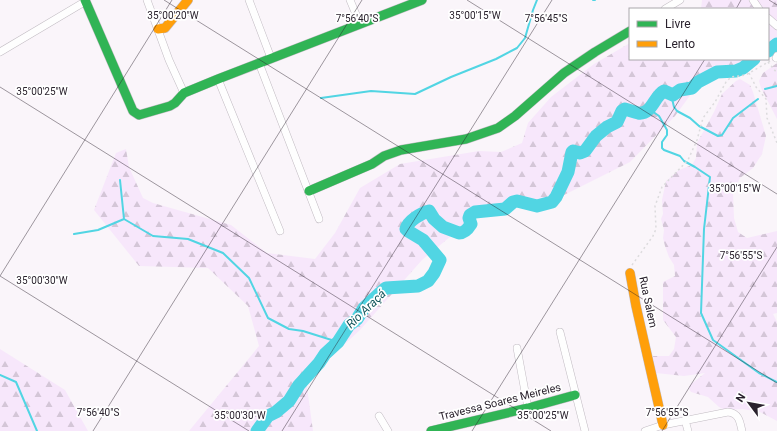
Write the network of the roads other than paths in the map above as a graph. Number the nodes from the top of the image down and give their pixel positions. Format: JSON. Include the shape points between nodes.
{"nodes":[{"id":1,"x":147,"y":0,"type":"edge"},
{"id":2,"x":188,"y":0,"type":"edge"},
{"id":3,"x":250,"y":0,"type":"edge"},
{"id":4,"x":350,"y":0,"type":"edge"},
{"id":5,"x":422,"y":0,"type":"edge"},
{"id":6,"x":680,"y":0,"type":"edge"},
{"id":7,"x":86,"y":1,"type":"edge"},
{"id":8,"x":668,"y":8,"type":"edge"},
{"id":9,"x":360,"y":24,"type":"junction"},
{"id":10,"x":158,"y":29,"type":"junction"},
{"id":11,"x":629,"y":32,"type":"edge"},
{"id":12,"x":0,"y":52,"type":"edge"},
{"id":13,"x":271,"y":58,"type":"junction"},
{"id":14,"x":258,"y":63,"type":"junction"},
{"id":15,"x":218,"y":79,"type":"junction"},
{"id":16,"x":184,"y":93,"type":"junction"},
{"id":17,"x":309,"y":191,"type":"junction"},
{"id":18,"x":319,"y":219,"type":"dead end"},
{"id":19,"x":280,"y":231,"type":"dead end"},
{"id":20,"x":630,"y":273,"type":"road end"},
{"id":21,"x":560,"y":332,"type":"dead end"},
{"id":22,"x":517,"y":348,"type":"dead end"},
{"id":23,"x":575,"y":395,"type":"junction"},
{"id":24,"x":528,"y":408,"type":"junction"},
{"id":25,"x":379,"y":416,"type":"dead end"},
{"id":26,"x":685,"y":420,"type":"junction"},
{"id":27,"x":663,"y":425,"type":"junction"},
{"id":28,"x":388,"y":431,"type":"edge"},
{"id":29,"x":430,"y":431,"type":"edge"},
{"id":30,"x":585,"y":431,"type":"edge"},
{"id":31,"x":645,"y":431,"type":"edge"},
{"id":32,"x":688,"y":431,"type":"edge"},
{"id":33,"x":742,"y":431,"type":"edge"}],
"edges":[{"from":1,"to":10,"type":"street"},
{"from":2,"to":10,"type":"street","via":[[165,28]]},
{"from":3,"to":13,"type":"street"},
{"from":4,"to":9,"type":"street"},
{"from":5,"to":9,"type":"street"},
{"from":6,"to":8,"type":"street"},
{"from":7,"to":12,"type":"street"},
{"from":7,"to":16,"type":"street","via":[[133,111],[143,115],[170,106]]},
{"from":9,"to":13,"type":"street"},
{"from":10,"to":16,"type":"street","via":[[174,74]]},
{"from":11,"to":17,"type":"street","via":[[564,74],[516,116],[498,128],[466,139],[401,150]]},
{"from":13,"to":14,"type":"street"},
{"from":14,"to":15,"type":"street"},
{"from":14,"to":17,"type":"street"},
{"from":15,"to":16,"type":"street"},
{"from":15,"to":19,"type":"street"},
{"from":17,"to":18,"type":"street"},
{"from":20,"to":27,"type":"street","name":"Rua Salem"},
{"from":21,"to":23,"type":"street"},
{"from":22,"to":24,"type":"street"},
{"from":23,"to":24,"type":"street","name":"Travessa Soares Meireles"},
{"from":23,"to":30,"type":"street"},
{"from":24,"to":29,"type":"street","name":"Travessa Soares Meireles"},
{"from":25,"to":28,"type":"street"},
{"from":26,"to":27,"type":"street"},
{"from":26,"to":32,"type":"street"},
{"from":26,"to":33,"type":"street","via":[[734,413],[738,417]]},
{"from":27,"to":31,"type":"street"}]}
